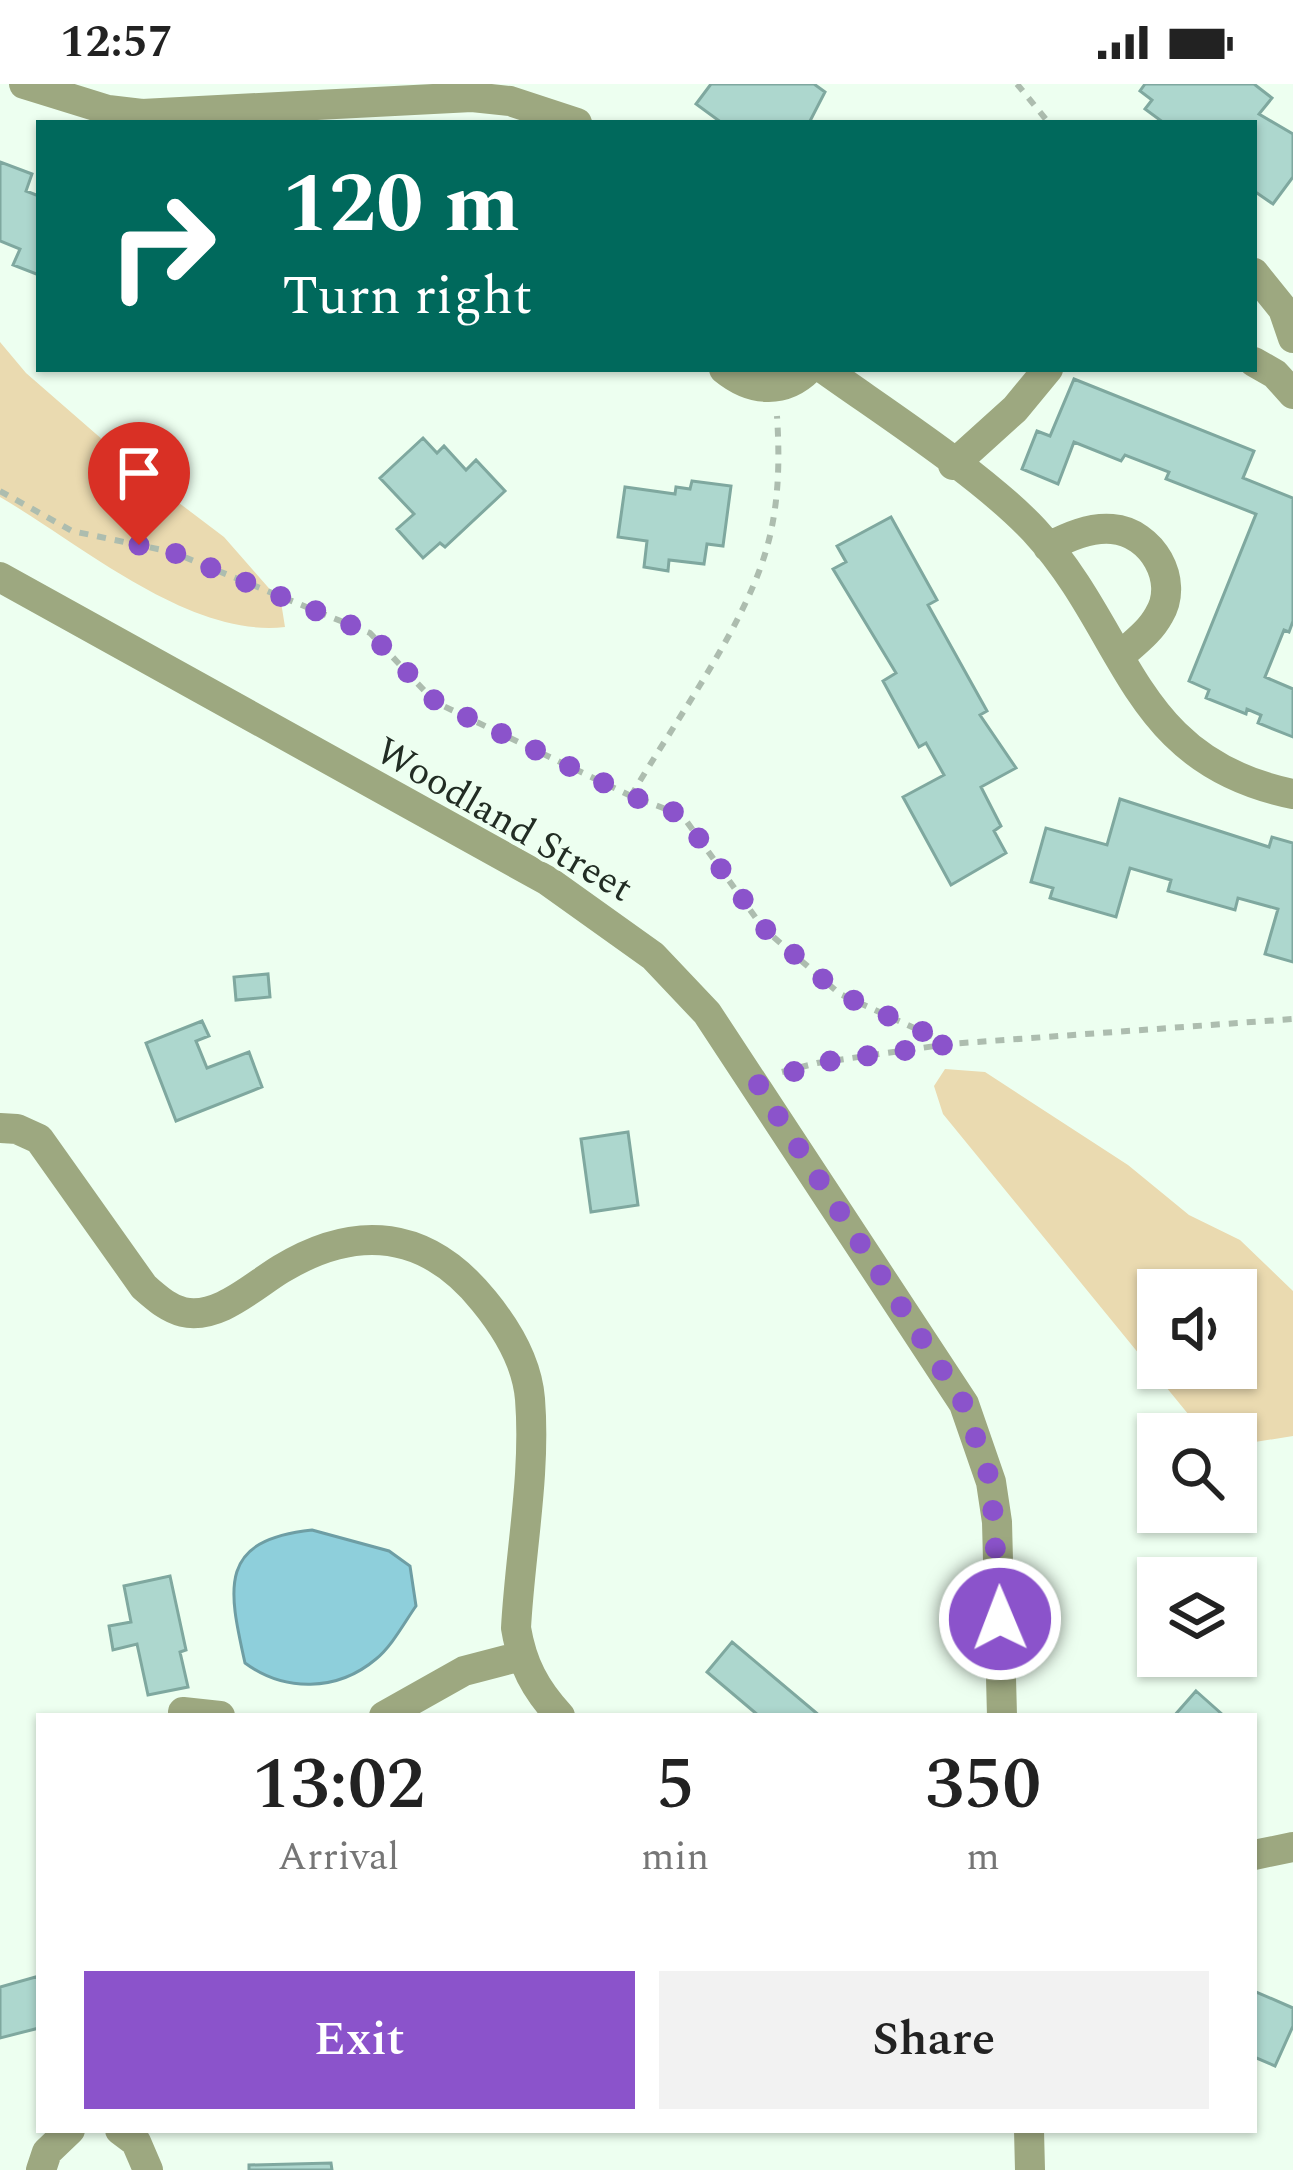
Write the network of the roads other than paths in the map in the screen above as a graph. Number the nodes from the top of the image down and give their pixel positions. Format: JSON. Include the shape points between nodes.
{"nodes":[{"id":1,"x":24,"y":84,"type":"edge"},
{"id":2,"x":223,"y":98,"type":"edge"},
{"id":3,"x":568,"y":120,"type":"edge"},
{"id":4,"x":1257,"y":277,"type":"edge"},
{"id":5,"x":1293,"y":338,"type":"edge"},
{"id":6,"x":1257,"y":364,"type":"edge"},
{"id":7,"x":728,"y":372,"type":"edge"},
{"id":8,"x":804,"y":372,"type":"edge"},
{"id":9,"x":828,"y":372,"type":"edge"},
{"id":10,"x":1046,"y":372,"type":"edge"},
{"id":11,"x":1293,"y":392,"type":"edge"},
{"id":12,"x":953,"y":465,"type":"junction"},
{"id":13,"x":1048,"y":547,"type":"junction"},
{"id":14,"x":0,"y":577,"type":"edge"},
{"id":15,"x":1119,"y":656,"type":"junction"},
{"id":16,"x":1293,"y":794,"type":"edge"},
{"id":17,"x":0,"y":1128,"type":"edge"},
{"id":18,"x":520,"y":1656,"type":"junction"},
{"id":19,"x":183,"y":1712,"type":"dead end"},
{"id":20,"x":192,"y":1713,"type":"edge"},
{"id":21,"x":389,"y":1713,"type":"edge"},
{"id":22,"x":558,"y":1713,"type":"edge"},
{"id":23,"x":1002,"y":1713,"type":"edge"},
{"id":24,"x":1293,"y":1846,"type":"edge"},
{"id":25,"x":1257,"y":1854,"type":"edge"},
{"id":26,"x":67,"y":2133,"type":"edge"},
{"id":27,"x":124,"y":2133,"type":"edge"},
{"id":28,"x":1029,"y":2133,"type":"edge"},
{"id":29,"x":41,"y":2170,"type":"edge"},
{"id":30,"x":148,"y":2170,"type":"edge"},
{"id":31,"x":1030,"y":2170,"type":"edge"}],
"edges":[{"from":1,"to":2,"type":"street","via":[[142,114]]},
{"from":2,"to":3,"type":"street","via":[[472,97]]},
{"from":4,"to":5,"type":"street","via":[[1283,309]]},
{"from":6,"to":11,"type":"street"},
{"from":7,"to":8,"type":"street","via":[[776,388]]},
{"from":9,"to":12,"type":"street"},
{"from":10,"to":12,"type":"street"},
{"from":12,"to":13,"type":"street"},
{"from":13,"to":15,"type":"street"},
{"from":13,"to":15,"type":"street","via":[[1111,528],[1146,544],[1159,560],[1167,597],[1161,614]]},
{"from":14,"to":23,"type":"street","name":"Woodland Street","via":[[590,908],[681,984],[758,1085],[941,1364],[980,1442],[997,1522]]},
{"from":15,"to":16,"type":"street","via":[[1180,743]]},
{"from":17,"to":18,"type":"street","via":[[39,1139],[144,1287],[186,1313],[235,1300],[346,1240],[418,1247],[474,1288],[512,1340],[530,1396]]},
{"from":18,"to":21,"type":"street","via":[[464,1671]]},
{"from":18,"to":22,"type":"street"},
{"from":19,"to":20,"type":"street"},
{"from":24,"to":25,"type":"street"},
{"from":26,"to":29,"type":"street","via":[[46,2152]]},
{"from":27,"to":30,"type":"street"},
{"from":28,"to":31,"type":"street"}]}
